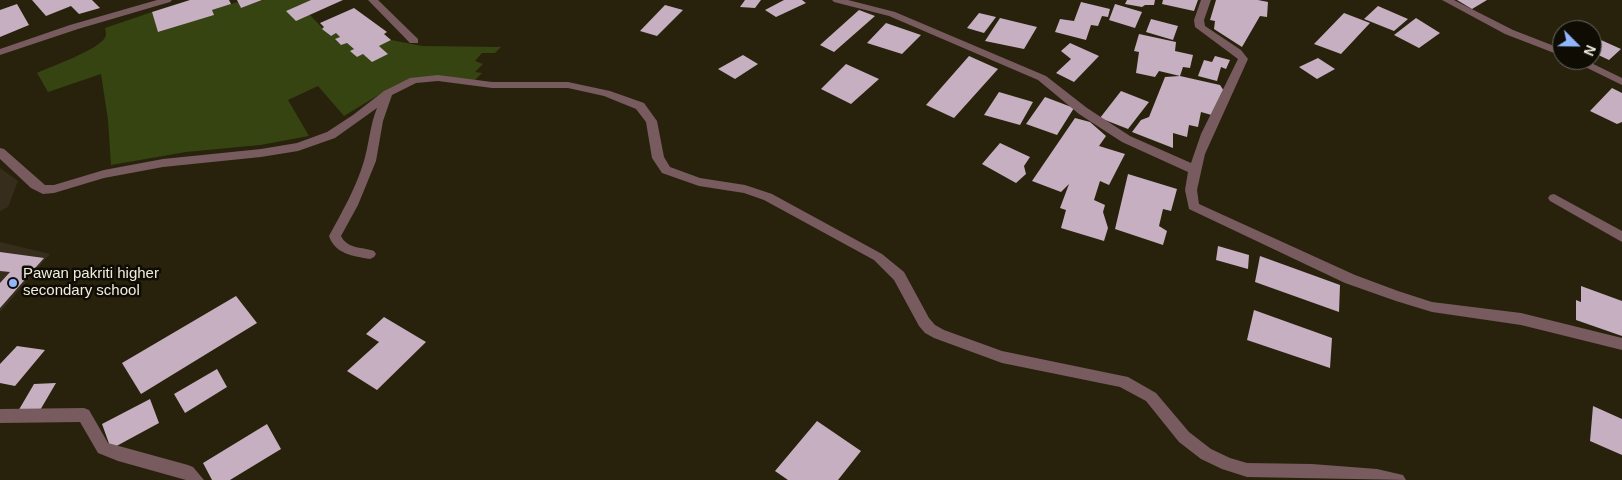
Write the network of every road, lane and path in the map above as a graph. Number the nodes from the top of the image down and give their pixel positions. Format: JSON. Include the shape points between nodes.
{"nodes":[{"id":1,"x":167,"y":0,"type":"edge"},
{"id":2,"x":373,"y":0,"type":"edge"},
{"id":3,"x":837,"y":0,"type":"edge"},
{"id":4,"x":1206,"y":0,"type":"edge"},
{"id":5,"x":1447,"y":0,"type":"edge"},
{"id":6,"x":414,"y":41,"type":"dead end"},
{"id":7,"x":1552,"y":49,"type":"edge"},
{"id":8,"x":0,"y":52,"type":"edge"},
{"id":9,"x":1597,"y":70,"type":"edge"},
{"id":10,"x":1622,"y":82,"type":"edge"},
{"id":11,"x":388,"y":93,"type":"junction"},
{"id":12,"x":0,"y":152,"type":"edge"},
{"id":13,"x":1194,"y":168,"type":"junction"},
{"id":14,"x":1554,"y":198,"type":"dead end"},
{"id":15,"x":1622,"y":237,"type":"edge"},
{"id":16,"x":370,"y":254,"type":"dead end"},
{"id":17,"x":1622,"y":344,"type":"edge"},
{"id":18,"x":0,"y":416,"type":"edge"},
{"id":19,"x":196,"y":480,"type":"edge"},
{"id":20,"x":1398,"y":480,"type":"edge"}],
"edges":[{"from":1,"to":8,"type":"street"},
{"from":2,"to":6,"type":"street"},
{"from":3,"to":13,"type":"street","via":[[892,14],[1042,78],[1126,139]]},
{"from":4,"to":13,"type":"street","via":[[1198,20],[1200,27],[1243,58]]},
{"from":5,"to":7,"type":"street","via":[[1509,32]]},
{"from":9,"to":10,"type":"street"},
{"from":11,"to":12,"type":"street","via":[[345,127],[298,147],[163,163],[104,174],[54,189],[43,190],[35,185]]},
{"from":11,"to":16,"type":"street","via":[[377,121],[370,161],[335,236],[341,247]]},
{"from":11,"to":20,"type":"street","via":[[414,80],[438,78],[492,85],[568,85],[630,101],[640,106],[651,121],[658,158],[666,170],[698,182],[744,189],[768,197],[878,257],[899,276],[924,322],[939,334],[1002,357],[1123,381],[1151,396],[1184,437],[1206,454],[1227,464],[1247,470],[1331,472]]},
{"from":13,"to":17,"type":"street","via":[[1190,181],[1193,206],[1350,280],[1432,307],[1521,319]]},
{"from":14,"to":15,"type":"street"},
{"from":18,"to":19,"type":"street","via":[[84,415],[103,448],[188,472]]}]}
